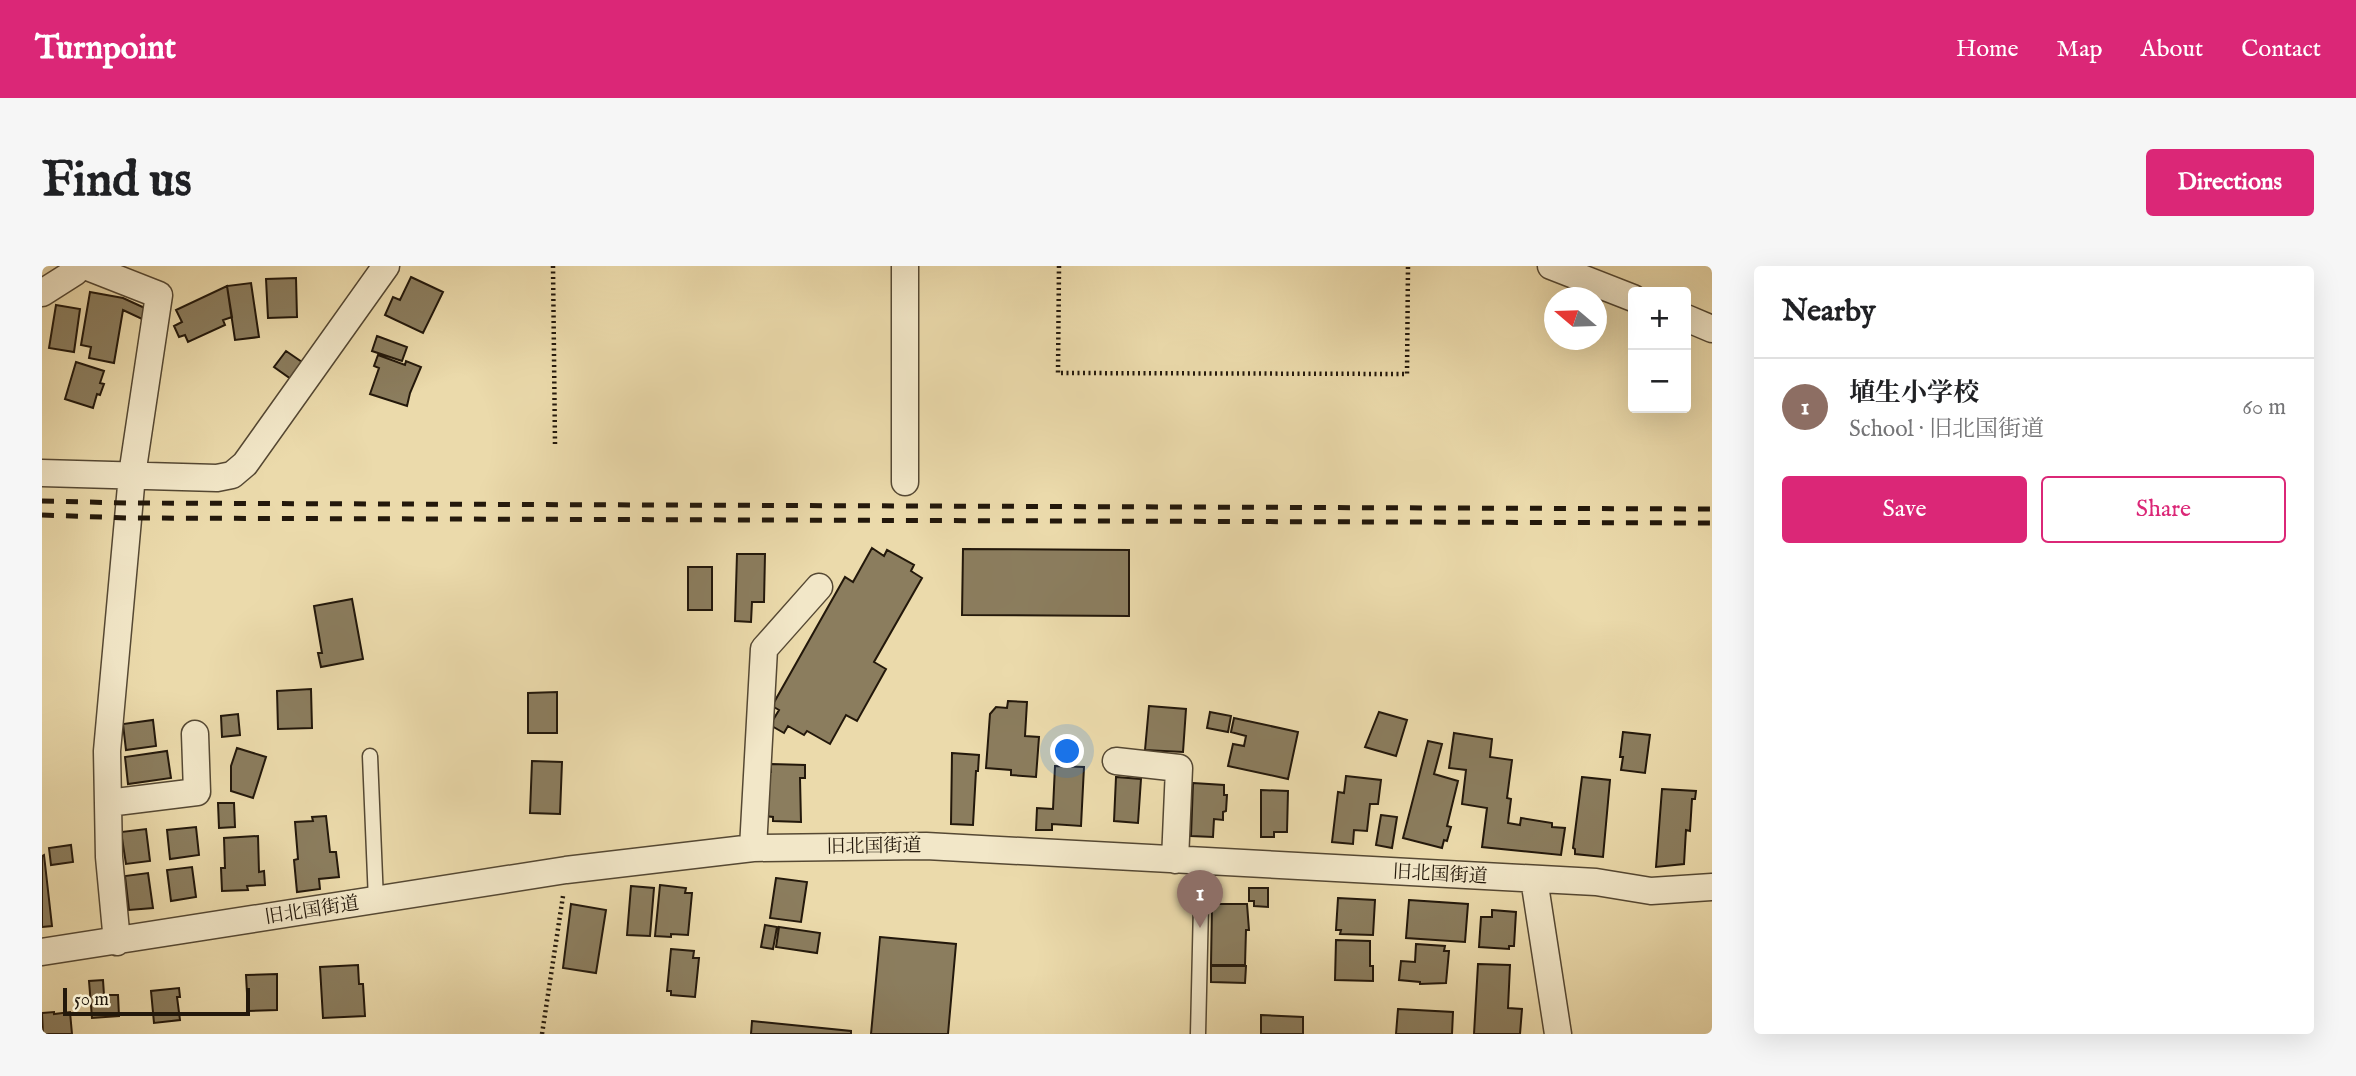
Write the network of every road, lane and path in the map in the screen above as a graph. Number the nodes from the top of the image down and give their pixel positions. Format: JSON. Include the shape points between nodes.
{"nodes":[{"id":1,"x":82,"y":266,"type":"edge"},
{"id":2,"x":386,"y":266,"type":"edge"},
{"id":3,"x":553,"y":266,"type":"edge"},
{"id":4,"x":905,"y":266,"type":"edge"},
{"id":5,"x":1059,"y":266,"type":"edge"},
{"id":6,"x":1408,"y":266,"type":"edge"},
{"id":7,"x":1551,"y":266,"type":"edge"},
{"id":8,"x":42,"y":293,"type":"edge"},
{"id":9,"x":1628,"y":296,"type":"edge"},
{"id":10,"x":1691,"y":320,"type":"edge"},
{"id":11,"x":1712,"y":329,"type":"edge"},
{"id":12,"x":555,"y":444,"type":"dead end"},
{"id":13,"x":42,"y":473,"type":"edge"},
{"id":14,"x":132,"y":475,"type":"junction"},
{"id":15,"x":905,"y":482,"type":"dead end"},
{"id":16,"x":819,"y":587,"type":"dead end"},
{"id":17,"x":195,"y":734,"type":"dead end"},
{"id":18,"x":370,"y":756,"type":"dead end"},
{"id":19,"x":1116,"y":761,"type":"dead end"},
{"id":20,"x":108,"y":803,"type":"junction"},
{"id":21,"x":753,"y":848,"type":"junction"},
{"id":22,"x":1175,"y":860,"type":"junction"},
{"id":23,"x":1202,"y":862,"type":"junction"},
{"id":24,"x":566,"y":870,"type":"junction"},
{"id":25,"x":1534,"y":880,"type":"junction"},
{"id":26,"x":1712,"y":887,"type":"edge"},
{"id":27,"x":376,"y":901,"type":"junction"},
{"id":28,"x":117,"y":942,"type":"junction"},
{"id":29,"x":42,"y":952,"type":"edge"},
{"id":30,"x":542,"y":1034,"type":"edge"},
{"id":31,"x":1198,"y":1034,"type":"edge"},
{"id":32,"x":1559,"y":1034,"type":"edge"}],
"edges":[{"from":1,"to":8,"type":"street"},
{"from":1,"to":14,"type":"street","via":[[159,295]]},
{"from":2,"to":14,"type":"street","via":[[232,475]]},
{"from":3,"to":12,"type":"path"},
{"from":4,"to":15,"type":"street"},
{"from":5,"to":6,"type":"path","via":[[1058,373],[1323,374],[1406,374]]},
{"from":7,"to":9,"type":"street"},
{"from":10,"to":11,"type":"street"},
{"from":13,"to":14,"type":"street"},
{"from":14,"to":20,"type":"street","via":[[107,751]]},
{"from":16,"to":21,"type":"street","via":[[764,649]]},
{"from":17,"to":20,"type":"street","via":[[197,792]]},
{"from":18,"to":27,"type":"lane"},
{"from":19,"to":22,"type":"street","via":[[1179,768]]},
{"from":20,"to":28,"type":"street"},
{"from":21,"to":22,"type":"street","name":"旧北国街道","via":[[926,846]]},
{"from":21,"to":24,"type":"street","name":"旧北国街道"},
{"from":22,"to":23,"type":"street","name":"旧北国街道"},
{"from":23,"to":25,"type":"street","name":"旧北国街道"},
{"from":23,"to":31,"type":"lane"},
{"from":24,"to":27,"type":"street","name":"旧北国街道"},
{"from":24,"to":30,"type":"path"},
{"from":25,"to":26,"type":"street","name":"旧北国街道","via":[[1596,882],[1651,891]]},
{"from":25,"to":32,"type":"street"},
{"from":27,"to":28,"type":"street","name":"旧北国街道"},
{"from":28,"to":29,"type":"street","name":"旧北国街道"}]}
